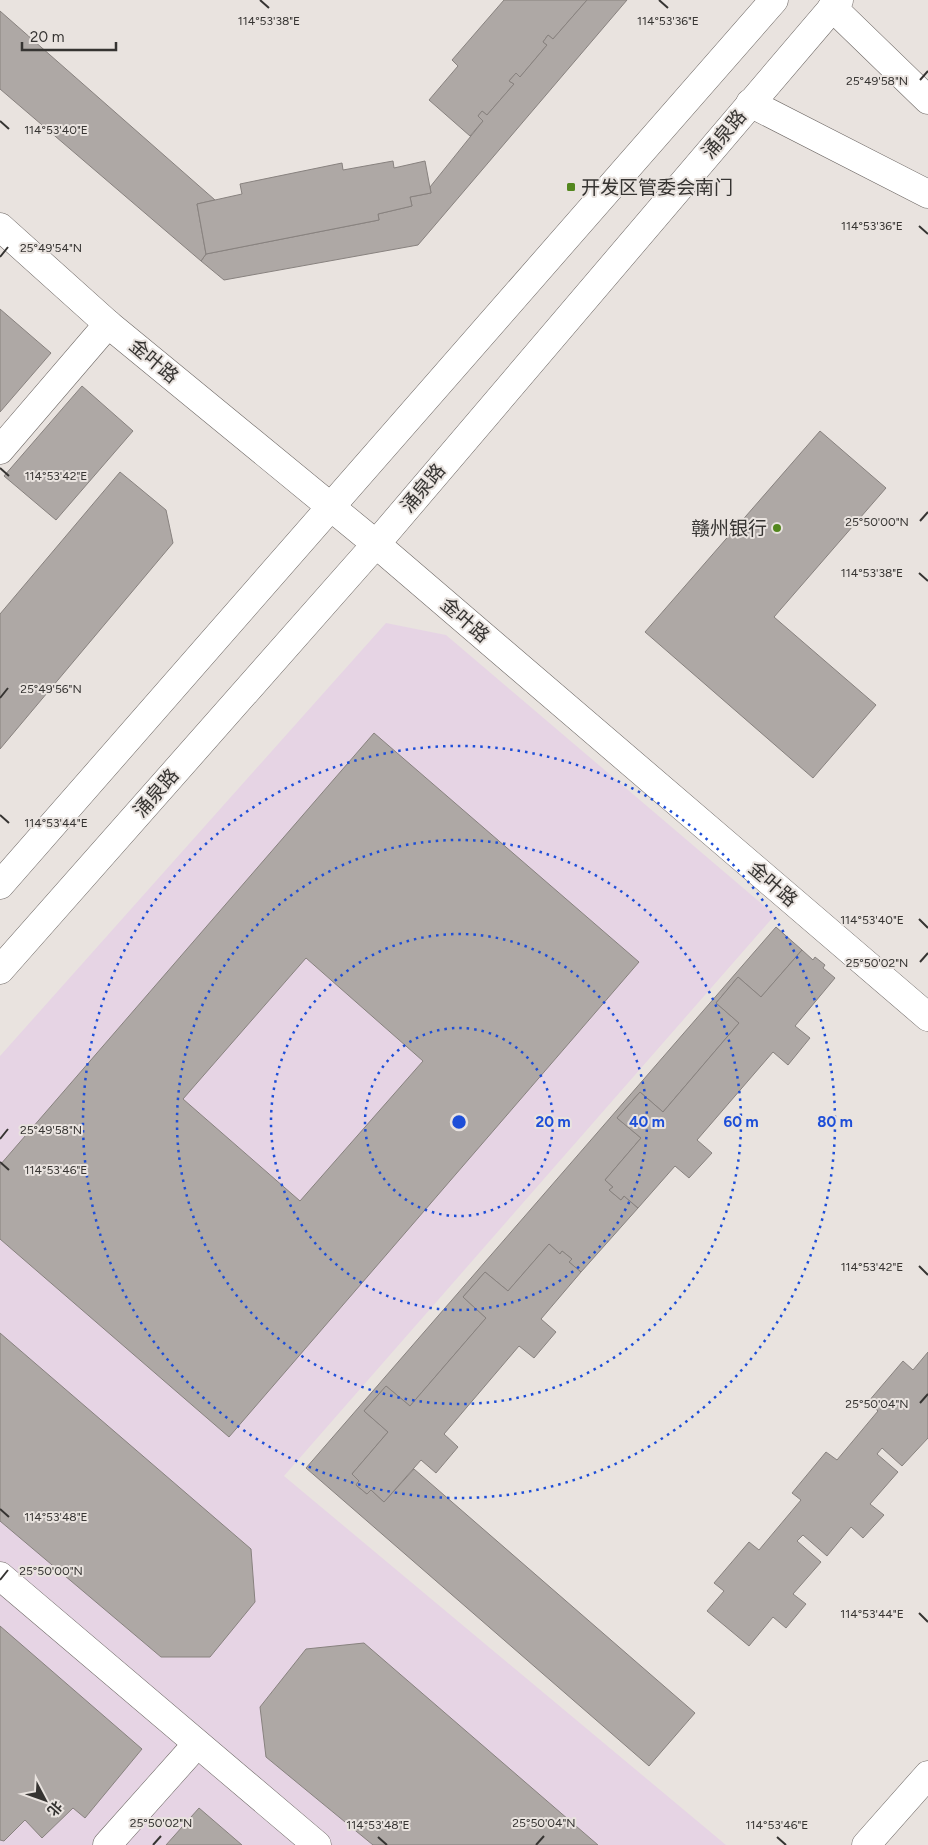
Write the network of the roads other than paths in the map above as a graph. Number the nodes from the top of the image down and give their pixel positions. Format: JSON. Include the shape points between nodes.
{"nodes":[{"id":1,"x":774,"y":0,"type":"edge"},
{"id":2,"x":836,"y":4,"type":"edge"},
{"id":3,"x":928,"y":100,"type":"edge"},
{"id":4,"x":750,"y":103,"type":"junction"},
{"id":5,"x":928,"y":194,"type":"edge"},
{"id":6,"x":0,"y":227,"type":"edge"},
{"id":7,"x":108,"y":324,"type":"junction"},
{"id":8,"x":0,"y":450,"type":"edge"},
{"id":9,"x":330,"y":507,"type":"junction"},
{"id":10,"x":376,"y":544,"type":"junction"},
{"id":11,"x":0,"y":885,"type":"edge"},
{"id":12,"x":0,"y":970,"type":"edge"},
{"id":13,"x":928,"y":1017,"type":"edge"},
{"id":14,"x":0,"y":1576,"type":"edge"},
{"id":15,"x":197,"y":1744,"type":"junction"},
{"id":16,"x":928,"y":1775,"type":"edge"},
{"id":17,"x":107,"y":1845,"type":"edge"},
{"id":18,"x":317,"y":1845,"type":"edge"},
{"id":19,"x":866,"y":1845,"type":"edge"}],
"edges":[{"from":1,"to":9,"type":"main road"},
{"from":2,"to":3,"type":"main road"},
{"from":2,"to":4,"type":"main road","name":"涌泉路"},
{"from":4,"to":5,"type":"main road"},
{"from":4,"to":10,"type":"main road","name":"涌泉路"},
{"from":6,"to":7,"type":"main road","name":"金叶路"},
{"from":7,"to":8,"type":"main road"},
{"from":7,"to":9,"type":"main road","name":"金叶路"},
{"from":9,"to":10,"type":"main road","name":"金叶路"},
{"from":9,"to":11,"type":"main road"},
{"from":10,"to":12,"type":"main road","name":"涌泉路"},
{"from":10,"to":13,"type":"main road","name":"金叶路"},
{"from":14,"to":15,"type":"main road"},
{"from":15,"to":17,"type":"main road"},
{"from":15,"to":18,"type":"main road"},
{"from":16,"to":19,"type":"main road"}]}
